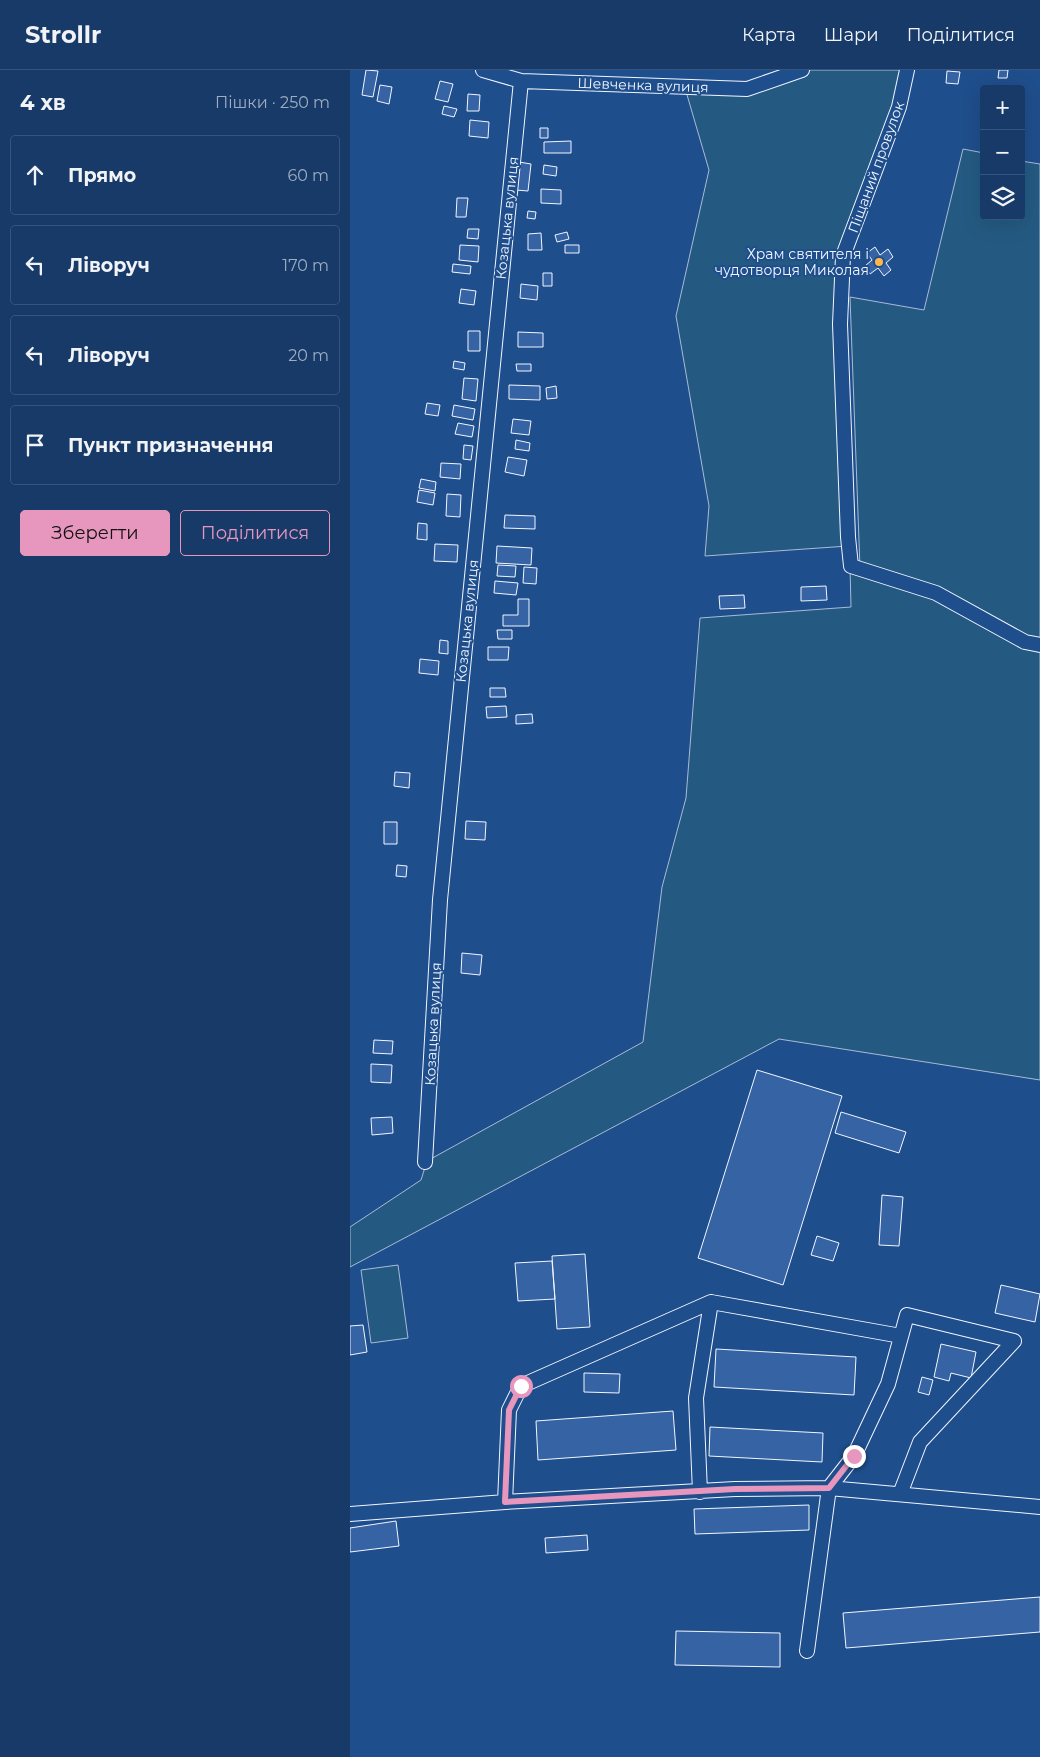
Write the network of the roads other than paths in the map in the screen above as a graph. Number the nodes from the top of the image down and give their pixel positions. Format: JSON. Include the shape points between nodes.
{"nodes":[{"id":1,"x":483,"y":70,"type":"edge"},
{"id":2,"x":802,"y":70,"type":"edge"},
{"id":3,"x":907,"y":70,"type":"edge"},
{"id":4,"x":521,"y":81,"type":"junction"},
{"id":5,"x":1040,"y":645,"type":"edge"},
{"id":6,"x":426,"y":1162,"type":"dead end"},
{"id":7,"x":711,"y":1302,"type":"junction"},
{"id":8,"x":901,"y":1336,"type":"junction"},
{"id":9,"x":829,"y":1488,"type":"junction"},
{"id":10,"x":700,"y":1492,"type":"junction"},
{"id":11,"x":900,"y":1494,"type":"junction"},
{"id":12,"x":505,"y":1502,"type":"junction"},
{"id":13,"x":1040,"y":1507,"type":"edge"},
{"id":14,"x":350,"y":1514,"type":"edge"},
{"id":15,"x":807,"y":1651,"type":"dead end"}],
"edges":[{"from":1,"to":4,"type":"street","name":"Шевченка вулиця"},
{"from":2,"to":4,"type":"street","name":"Шевченка вулиця","via":[[747,89]]},
{"from":3,"to":5,"type":"street","name":"Піщаний провулок","via":[[899,107],[843,256],[840,324],[851,566],[936,593],[1025,642]]},
{"from":4,"to":6,"type":"street","name":"Козацька вулиця","via":[[440,900]]},
{"from":7,"to":8,"type":"street"},
{"from":7,"to":10,"type":"street","via":[[696,1398]]},
{"from":7,"to":12,"type":"street","via":[[521,1386],[509,1410]]},
{"from":8,"to":9,"type":"street","via":[[888,1384],[858,1448]]},
{"from":8,"to":11,"type":"street","via":[[907,1315],[1014,1341],[920,1442]]},
{"from":9,"to":10,"type":"street"},
{"from":9,"to":11,"type":"street"},
{"from":9,"to":15,"type":"street"},
{"from":10,"to":12,"type":"street"},
{"from":11,"to":13,"type":"street"},
{"from":12,"to":14,"type":"street"}]}
